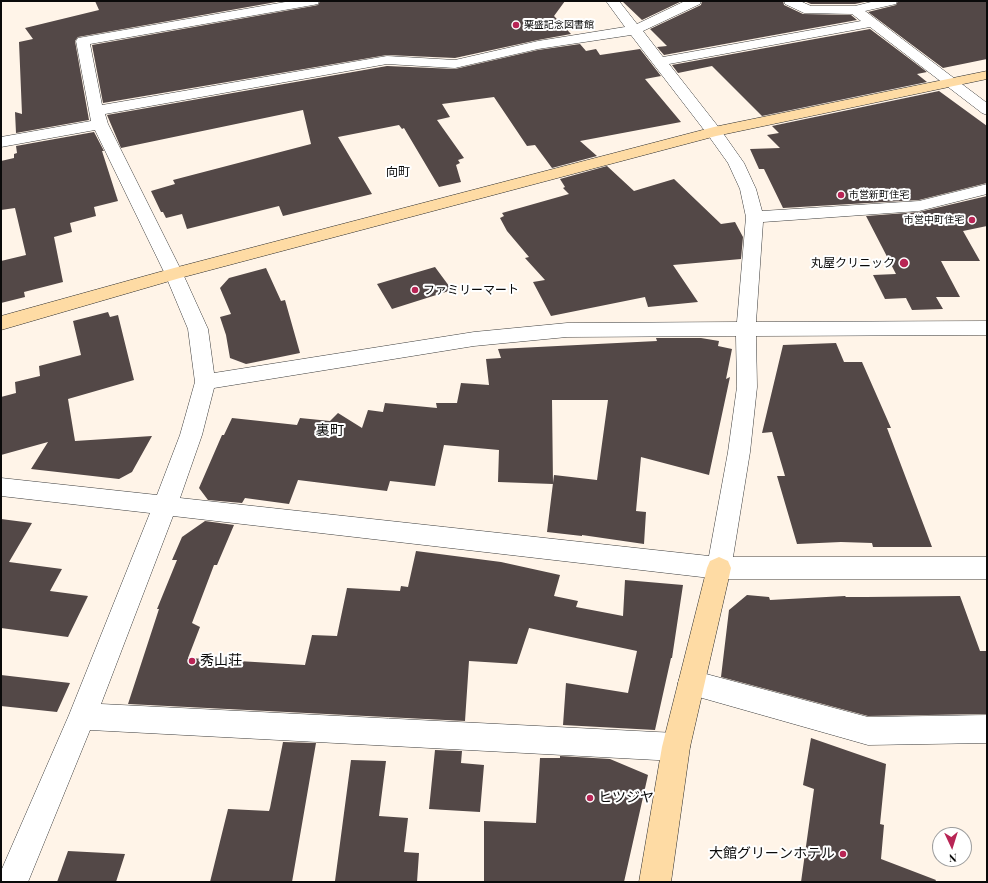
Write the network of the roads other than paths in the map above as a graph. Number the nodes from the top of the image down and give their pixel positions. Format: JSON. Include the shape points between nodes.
{"nodes":[{"id":1,"x":313,"y":1,"type":"edge"},
{"id":2,"x":612,"y":1,"type":"edge"},
{"id":3,"x":695,"y":1,"type":"edge"},
{"id":4,"x":790,"y":1,"type":"edge"},
{"id":5,"x":891,"y":1,"type":"edge"},
{"id":6,"x":854,"y":10,"type":"junction"},
{"id":7,"x":872,"y":24,"type":"junction"},
{"id":8,"x":634,"y":30,"type":"junction"},
{"id":9,"x":660,"y":62,"type":"junction"},
{"id":10,"x":987,"y":75,"type":"edge"},
{"id":11,"x":952,"y":82,"type":"junction"},
{"id":12,"x":987,"y":110,"type":"edge"},
{"id":13,"x":98,"y":118,"type":"junction"},
{"id":14,"x":714,"y":132,"type":"junction"},
{"id":15,"x":1,"y":142,"type":"edge"},
{"id":16,"x":987,"y":189,"type":"edge"},
{"id":17,"x":755,"y":217,"type":"junction"},
{"id":18,"x":174,"y":274,"type":"junction"},
{"id":19,"x":1,"y":323,"type":"edge"},
{"id":20,"x":987,"y":328,"type":"edge"},
{"id":21,"x":746,"y":329,"type":"junction"},
{"id":22,"x":205,"y":382,"type":"junction"},
{"id":23,"x":1,"y":487,"type":"edge"},
{"id":24,"x":165,"y":506,"type":"junction"},
{"id":25,"x":718,"y":568,"type":"junction"},
{"id":26,"x":987,"y":568,"type":"edge"},
{"id":27,"x":691,"y":683,"type":"junction"},
{"id":28,"x":82,"y":716,"type":"junction"},
{"id":29,"x":987,"y":730,"type":"edge"},
{"id":30,"x":676,"y":747,"type":"junction"},
{"id":31,"x":12,"y":882,"type":"edge"},
{"id":32,"x":655,"y":882,"type":"edge"}],
"edges":[{"from":1,"to":13,"type":"street","via":[[221,11],[83,41]]},
{"from":2,"to":8,"type":"street"},
{"from":3,"to":8,"type":"street"},
{"from":4,"to":6,"type":"street","via":[[810,10]]},
{"from":5,"to":6,"type":"street"},
{"from":6,"to":7,"type":"street"},
{"from":7,"to":9,"type":"street"},
{"from":7,"to":11,"type":"street"},
{"from":8,"to":9,"type":"street"},
{"from":8,"to":13,"type":"street","via":[[538,46],[455,64],[387,60]]},
{"from":9,"to":14,"type":"street"},
{"from":10,"to":11,"type":"street"},
{"from":11,"to":12,"type":"street"},
{"from":11,"to":14,"type":"street"},
{"from":13,"to":15,"type":"street"},
{"from":13,"to":18,"type":"street"},
{"from":14,"to":17,"type":"street","via":[[736,163],[748,189]]},
{"from":14,"to":18,"type":"street"},
{"from":16,"to":17,"type":"street","via":[[919,206]]},
{"from":17,"to":21,"type":"street"},
{"from":18,"to":19,"type":"street"},
{"from":18,"to":22,"type":"street","via":[[198,329]]},
{"from":20,"to":21,"type":"street"},
{"from":21,"to":22,"type":"street","via":[[567,330],[474,339]]},
{"from":21,"to":25,"type":"street","via":[[747,387],[739,452]]},
{"from":22,"to":24,"type":"street","via":[[191,435]]},
{"from":23,"to":24,"type":"street"},
{"from":24,"to":25,"type":"street"},
{"from":24,"to":28,"type":"street"},
{"from":25,"to":26,"type":"street"},
{"from":25,"to":27,"type":"street"},
{"from":27,"to":29,"type":"street","via":[[868,731]]},
{"from":27,"to":30,"type":"street"},
{"from":28,"to":30,"type":"street"},
{"from":28,"to":31,"type":"street"},
{"from":30,"to":32,"type":"street"}]}
